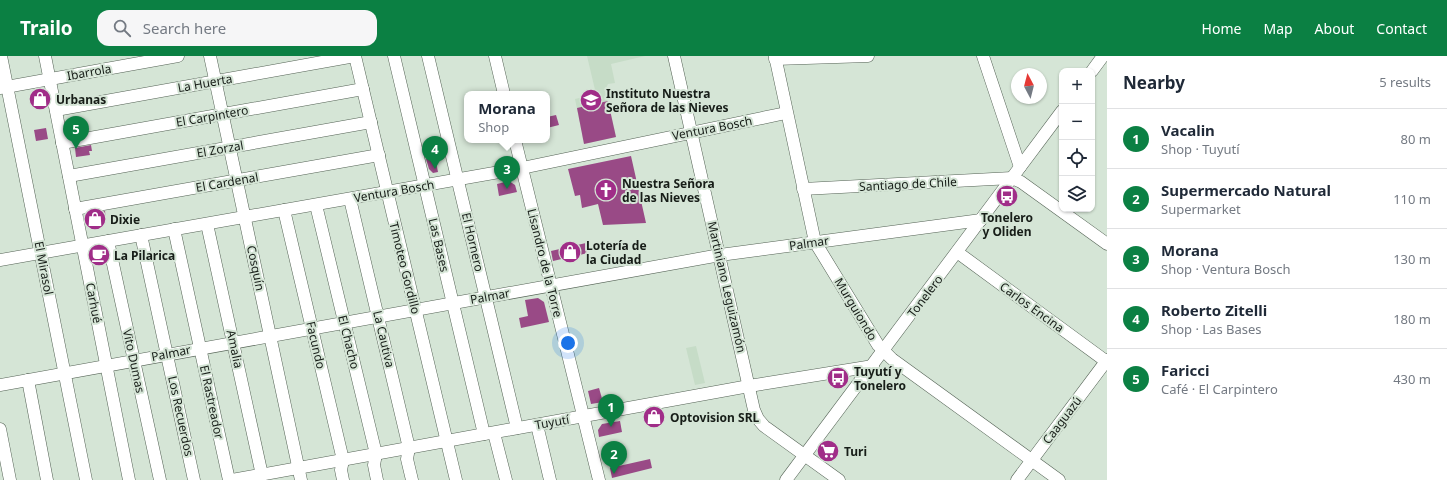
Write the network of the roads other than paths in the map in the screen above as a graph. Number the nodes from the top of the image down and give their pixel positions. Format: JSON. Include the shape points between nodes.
{"nodes":[{"id":1,"x":1,"y":56,"type":"edge"},
{"id":2,"x":45,"y":56,"type":"edge"},
{"id":3,"x":178,"y":56,"type":"edge"},
{"id":4,"x":210,"y":56,"type":"edge"},
{"id":5,"x":355,"y":56,"type":"edge"},
{"id":6,"x":394,"y":56,"type":"edge"},
{"id":7,"x":428,"y":56,"type":"edge"},
{"id":8,"x":495,"y":56,"type":"edge"},
{"id":9,"x":674,"y":56,"type":"edge"},
{"id":10,"x":868,"y":56,"type":"edge"},
{"id":11,"x":983,"y":56,"type":"edge"},
{"id":12,"x":1103,"y":56,"type":"edge"},
{"id":13,"x":775,"y":57,"type":"edge"},
{"id":14,"x":1094,"y":68,"type":"edge"},
{"id":15,"x":50,"y":79,"type":"junction"},
{"id":16,"x":215,"y":81,"type":"junction"},
{"id":17,"x":4,"y":88,"type":"edge"},
{"id":18,"x":363,"y":89,"type":"junction"},
{"id":19,"x":503,"y":91,"type":"edge"},
{"id":20,"x":56,"y":110,"type":"junction"},
{"id":21,"x":786,"y":113,"type":"junction"},
{"id":22,"x":222,"y":115,"type":"junction"},
{"id":23,"x":1059,"y":115,"type":"edge"},
{"id":24,"x":371,"y":122,"type":"junction"},
{"id":25,"x":692,"y":132,"type":"junction"},
{"id":26,"x":62,"y":143,"type":"junction"},
{"id":27,"x":517,"y":143,"type":"edge"},
{"id":28,"x":229,"y":147,"type":"junction"},
{"id":29,"x":379,"y":155,"type":"junction"},
{"id":30,"x":1020,"y":167,"type":"junction"},
{"id":31,"x":522,"y":168,"type":"junction"},
{"id":32,"x":68,"y":176,"type":"junction"},
{"id":33,"x":1012,"y":178,"type":"junction"},
{"id":34,"x":236,"y":180,"type":"junction"},
{"id":35,"x":458,"y":180,"type":"junction"},
{"id":36,"x":425,"y":185,"type":"junction"},
{"id":37,"x":803,"y":189,"type":"junction"},
{"id":38,"x":387,"y":192,"type":"junction"},
{"id":39,"x":350,"y":199,"type":"junction"},
{"id":40,"x":316,"y":205,"type":"junction"},
{"id":41,"x":75,"y":209,"type":"junction"},
{"id":42,"x":284,"y":210,"type":"junction"},
{"id":43,"x":244,"y":217,"type":"junction"},
{"id":44,"x":981,"y":220,"type":"junction"},
{"id":45,"x":207,"y":224,"type":"junction"},
{"id":46,"x":174,"y":229,"type":"junction"},
{"id":47,"x":141,"y":236,"type":"junction"},
{"id":48,"x":108,"y":241,"type":"junction"},
{"id":49,"x":815,"y":242,"type":"junction"},
{"id":50,"x":1107,"y":244,"type":"edge"},
{"id":51,"x":82,"y":246,"type":"junction"},
{"id":52,"x":957,"y":252,"type":"junction"},
{"id":53,"x":41,"y":253,"type":"junction"},
{"id":54,"x":720,"y":256,"type":"junction"},
{"id":55,"x":0,"y":260,"type":"edge"},
{"id":56,"x":550,"y":285,"type":"junction"},
{"id":57,"x":486,"y":296,"type":"junction"},
{"id":58,"x":453,"y":302,"type":"junction"},
{"id":59,"x":415,"y":309,"type":"junction"},
{"id":60,"x":378,"y":316,"type":"junction"},
{"id":61,"x":344,"y":322,"type":"junction"},
{"id":62,"x":311,"y":328,"type":"junction"},
{"id":63,"x":270,"y":335,"type":"junction"},
{"id":64,"x":234,"y":341,"type":"junction"},
{"id":65,"x":200,"y":348,"type":"junction"},
{"id":66,"x":883,"y":352,"type":"junction"},
{"id":67,"x":167,"y":354,"type":"junction"},
{"id":68,"x":134,"y":360,"type":"junction"},
{"id":69,"x":1107,"y":361,"type":"edge"},
{"id":70,"x":106,"y":365,"type":"junction"},
{"id":71,"x":873,"y":366,"type":"junction"},
{"id":72,"x":65,"y":373,"type":"junction"},
{"id":73,"x":28,"y":380,"type":"junction"},
{"id":74,"x":0,"y":385,"type":"edge"},
{"id":75,"x":749,"y":386,"type":"junction"},
{"id":76,"x":583,"y":417,"type":"junction"},
{"id":77,"x":537,"y":425,"type":"junction"},
{"id":78,"x":517,"y":428,"type":"junction"},
{"id":79,"x":0,"y":429,"type":"edge"},
{"id":80,"x":489,"y":434,"type":"junction"},
{"id":81,"x":447,"y":441,"type":"junction"},
{"id":82,"x":409,"y":448,"type":"junction"},
{"id":83,"x":376,"y":454,"type":"junction"},
{"id":84,"x":805,"y":455,"type":"junction"},
{"id":85,"x":343,"y":460,"type":"junction"},
{"id":86,"x":1032,"y":460,"type":"junction"},
{"id":87,"x":262,"y":474,"type":"junction"},
{"id":88,"x":300,"y":474,"type":"edge"},
{"id":89,"x":10,"y":480,"type":"edge"},
{"id":90,"x":47,"y":480,"type":"edge"},
{"id":91,"x":86,"y":480,"type":"edge"},
{"id":92,"x":129,"y":480,"type":"edge"},
{"id":93,"x":160,"y":480,"type":"edge"},
{"id":94,"x":194,"y":480,"type":"edge"},
{"id":95,"x":230,"y":480,"type":"edge"},
{"id":96,"x":343,"y":480,"type":"edge"},
{"id":97,"x":377,"y":480,"type":"edge"},
{"id":98,"x":412,"y":480,"type":"edge"},
{"id":99,"x":456,"y":480,"type":"edge"},
{"id":100,"x":506,"y":480,"type":"edge"},
{"id":101,"x":550,"y":480,"type":"edge"},
{"id":102,"x":599,"y":480,"type":"edge"},
{"id":103,"x":786,"y":480,"type":"edge"},
{"id":104,"x":839,"y":480,"type":"edge"},
{"id":105,"x":1017,"y":480,"type":"edge"},
{"id":106,"x":1059,"y":480,"type":"edge"}],
"edges":[{"from":1,"to":17,"type":"street","name":"El Mirasol"},
{"from":2,"to":15,"type":"street","name":"Carhué"},
{"from":3,"to":15,"type":"street","name":"Ibarrola"},
{"from":4,"to":16,"type":"street","name":"Cosquín"},
{"from":5,"to":16,"type":"street","name":"La Huerta"},
{"from":5,"to":18,"type":"street","name":"Timoteo Gordillo"},
{"from":6,"to":36,"type":"street","name":"Las Bases"},
{"from":7,"to":35,"type":"street","name":"El Hornero"},
{"from":8,"to":19,"type":"street"},
{"from":9,"to":25,"type":"street","name":"Martiniano Leguizamón"},
{"from":10,"to":13,"type":"street"},
{"from":11,"to":30,"type":"street"},
{"from":12,"to":14,"type":"street"},
{"from":13,"to":21,"type":"street","name":"Murguiondo"},
{"from":15,"to":17,"type":"street","name":"Ibarrola"},
{"from":15,"to":20,"type":"street","name":"Carhué"},
{"from":16,"to":20,"type":"street","name":"La Huerta"},
{"from":16,"to":22,"type":"street","name":"Cosquín"},
{"from":17,"to":53,"type":"street","name":"El Mirasol"},
{"from":18,"to":22,"type":"street","name":"El Carpintero"},
{"from":18,"to":24,"type":"street","name":"Timoteo Gordillo"},
{"from":20,"to":26,"type":"street","name":"Carhué"},
{"from":21,"to":25,"type":"street","name":"Ventura Bosch"},
{"from":21,"to":37,"type":"street","name":"Murguiondo"},
{"from":22,"to":26,"type":"street","name":"El Carpintero"},
{"from":22,"to":28,"type":"street","name":"Cosquín"},
{"from":23,"to":30,"type":"street","name":"Tonelero"},
{"from":24,"to":28,"type":"street","name":"El Zorzal"},
{"from":24,"to":29,"type":"street","name":"Timoteo Gordillo"},
{"from":25,"to":31,"type":"street","name":"Ventura Bosch"},
{"from":25,"to":54,"type":"street","name":"Martiniano Leguizamón"},
{"from":26,"to":32,"type":"street","name":"Carhué"},
{"from":27,"to":31,"type":"street","name":"Lisandro de la Torre"},
{"from":28,"to":32,"type":"street","name":"El Zorzal"},
{"from":28,"to":34,"type":"street","name":"Cosquín"},
{"from":29,"to":34,"type":"street","name":"El Cardenal"},
{"from":29,"to":38,"type":"street","name":"Timoteo Gordillo"},
{"from":30,"to":33,"type":"street","name":"Tonelero"},
{"from":31,"to":35,"type":"street","name":"Ventura Bosch"},
{"from":31,"to":56,"type":"street","name":"Lisandro de la Torre"},
{"from":32,"to":41,"type":"street","name":"Carhué"},
{"from":33,"to":37,"type":"street","name":"Santiago de Chile"},
{"from":33,"to":44,"type":"street","name":"Tonelero"},
{"from":33,"to":50,"type":"street"},
{"from":34,"to":41,"type":"street","name":"El Cardenal"},
{"from":34,"to":43,"type":"street","name":"Cosquín"},
{"from":35,"to":36,"type":"street","name":"Ventura Bosch"},
{"from":35,"to":57,"type":"street","name":"El Hornero"},
{"from":36,"to":38,"type":"street","name":"Ventura Bosch"},
{"from":36,"to":58,"type":"street","name":"Las Bases"},
{"from":37,"to":49,"type":"street","name":"Murguiondo"},
{"from":38,"to":39,"type":"street","name":"Ventura Bosch"},
{"from":38,"to":59,"type":"street","name":"Timoteo Gordillo"},
{"from":39,"to":40,"type":"street","name":"Ventura Bosch"},
{"from":39,"to":60,"type":"street","name":"La Cautiva"},
{"from":40,"to":42,"type":"street","name":"Ventura Bosch"},
{"from":40,"to":61,"type":"street","name":"El Chacho"},
{"from":41,"to":51,"type":"street","name":"Carhué"},
{"from":42,"to":43,"type":"street","name":"Ventura Bosch"},
{"from":42,"to":62,"type":"street","name":"Facundo"},
{"from":43,"to":45,"type":"street","name":"Ventura Bosch"},
{"from":43,"to":63,"type":"street","name":"Cosquín"},
{"from":44,"to":49,"type":"street","name":"Palmar"},
{"from":44,"to":52,"type":"street","name":"Tonelero"},
{"from":45,"to":46,"type":"street","name":"Ventura Bosch"},
{"from":45,"to":64,"type":"street","name":"Amalia"},
{"from":46,"to":47,"type":"street","name":"Ventura Bosch"},
{"from":46,"to":65,"type":"street","name":"El Rastreador"},
{"from":47,"to":48,"type":"street","name":"Ventura Bosch"},
{"from":47,"to":67,"type":"street","name":"Los Recuerdos"},
{"from":48,"to":51,"type":"street","name":"Ventura Bosch"},
{"from":48,"to":68,"type":"street","name":"Vito Dumas"},
{"from":49,"to":54,"type":"street","name":"Palmar"},
{"from":49,"to":66,"type":"street","name":"Murguiondo"},
{"from":51,"to":53,"type":"street","name":"Ventura Bosch"},
{"from":51,"to":70,"type":"street","name":"Carhué"},
{"from":52,"to":66,"type":"street","name":"Tonelero"},
{"from":52,"to":69,"type":"street","name":"Carlos Encina"},
{"from":53,"to":55,"type":"street","name":"Ventura Bosch"},
{"from":53,"to":72,"type":"street","name":"El Mirasol"},
{"from":54,"to":56,"type":"street","name":"Palmar"},
{"from":54,"to":75,"type":"street","name":"Martiniano Leguizamón"},
{"from":56,"to":57,"type":"street","name":"Palmar"},
{"from":56,"to":76,"type":"street","name":"Lisandro de la Torre"},
{"from":57,"to":58,"type":"street","name":"Palmar"},
{"from":57,"to":78,"type":"street","name":"El Hornero"},
{"from":58,"to":59,"type":"street","name":"Palmar"},
{"from":58,"to":80,"type":"street","name":"Las Bases"},
{"from":59,"to":60,"type":"street","name":"Palmar"},
{"from":59,"to":81,"type":"street","name":"Timoteo Gordillo"},
{"from":60,"to":61,"type":"street","name":"Palmar"},
{"from":60,"to":82,"type":"street","name":"La Cautiva"},
{"from":61,"to":62,"type":"street","name":"Palmar"},
{"from":61,"to":83,"type":"street","name":"El Chacho"},
{"from":62,"to":63,"type":"street","name":"Palmar"},
{"from":62,"to":85,"type":"street","name":"Facundo"},
{"from":63,"to":64,"type":"street","name":"Palmar"},
{"from":63,"to":88,"type":"street","name":"Cosquín"},
{"from":64,"to":65,"type":"street","name":"Palmar"},
{"from":64,"to":87,"type":"street","name":"Amalia"},
{"from":65,"to":67,"type":"street","name":"Palmar"},
{"from":65,"to":95,"type":"street","name":"El Rastreador"},
{"from":66,"to":71,"type":"street","name":"Tonelero"},
{"from":66,"to":86,"type":"street","name":"Murguiondo"},
{"from":67,"to":68,"type":"street","name":"Palmar"},
{"from":67,"to":94,"type":"street","name":"Los Recuerdos"},
{"from":68,"to":70,"type":"street","name":"Palmar"},
{"from":68,"to":93,"type":"street","name":"Vito Dumas"},
{"from":69,"to":86,"type":"street","name":"Caaguazú"},
{"from":70,"to":72,"type":"street","name":"Palmar"},
{"from":70,"to":92,"type":"street","name":"Carhué"},
{"from":71,"to":75,"type":"street","name":"Tuyutí"},
{"from":71,"to":84,"type":"street","name":"Tonelero"},
{"from":72,"to":73,"type":"street","name":"Palmar"},
{"from":72,"to":91,"type":"street","name":"El Mirasol"},
{"from":73,"to":74,"type":"street","name":"Palmar"},
{"from":73,"to":90,"type":"street"},
{"from":75,"to":76,"type":"street","name":"Tuyutí"},
{"from":75,"to":84,"type":"street","name":"Martiniano Leguizamón","via":[[758,419]]},
{"from":76,"to":77,"type":"street","name":"Tuyutí"},
{"from":76,"to":102,"type":"street","name":"Lisandro de la Torre"},
{"from":77,"to":78,"type":"street","name":"Tuyutí"},
{"from":77,"to":101,"type":"street"},
{"from":78,"to":80,"type":"street","name":"Tuyutí"},
{"from":79,"to":89,"type":"street"},
{"from":80,"to":81,"type":"street","name":"Tuyutí"},
{"from":80,"to":100,"type":"street","name":"Las Bases"},
{"from":81,"to":82,"type":"street","name":"Tuyutí"},
{"from":81,"to":99,"type":"street","name":"Timoteo Gordillo"},
{"from":82,"to":83,"type":"street","name":"Tuyutí"},
{"from":82,"to":98,"type":"street","name":"La Cautiva","via":[[407,459]]},
{"from":83,"to":85,"type":"street","name":"Tuyutí"},
{"from":83,"to":97,"type":"street","name":"El Chacho","via":[[374,464]]},
{"from":84,"to":103,"type":"street","name":"Tonelero"},
{"from":84,"to":104,"type":"street","name":"Martiniano Leguizamón"},
{"from":85,"to":88,"type":"street","name":"Tuyutí"},
{"from":85,"to":96,"type":"street","name":"Facundo"},
{"from":86,"to":105,"type":"street","name":"Caaguazú"},
{"from":86,"to":106,"type":"street","name":"Murguiondo"},
{"from":87,"to":88,"type":"street","name":"Tuyutí"},
{"from":87,"to":95,"type":"street","name":"Tuyutí"}]}
